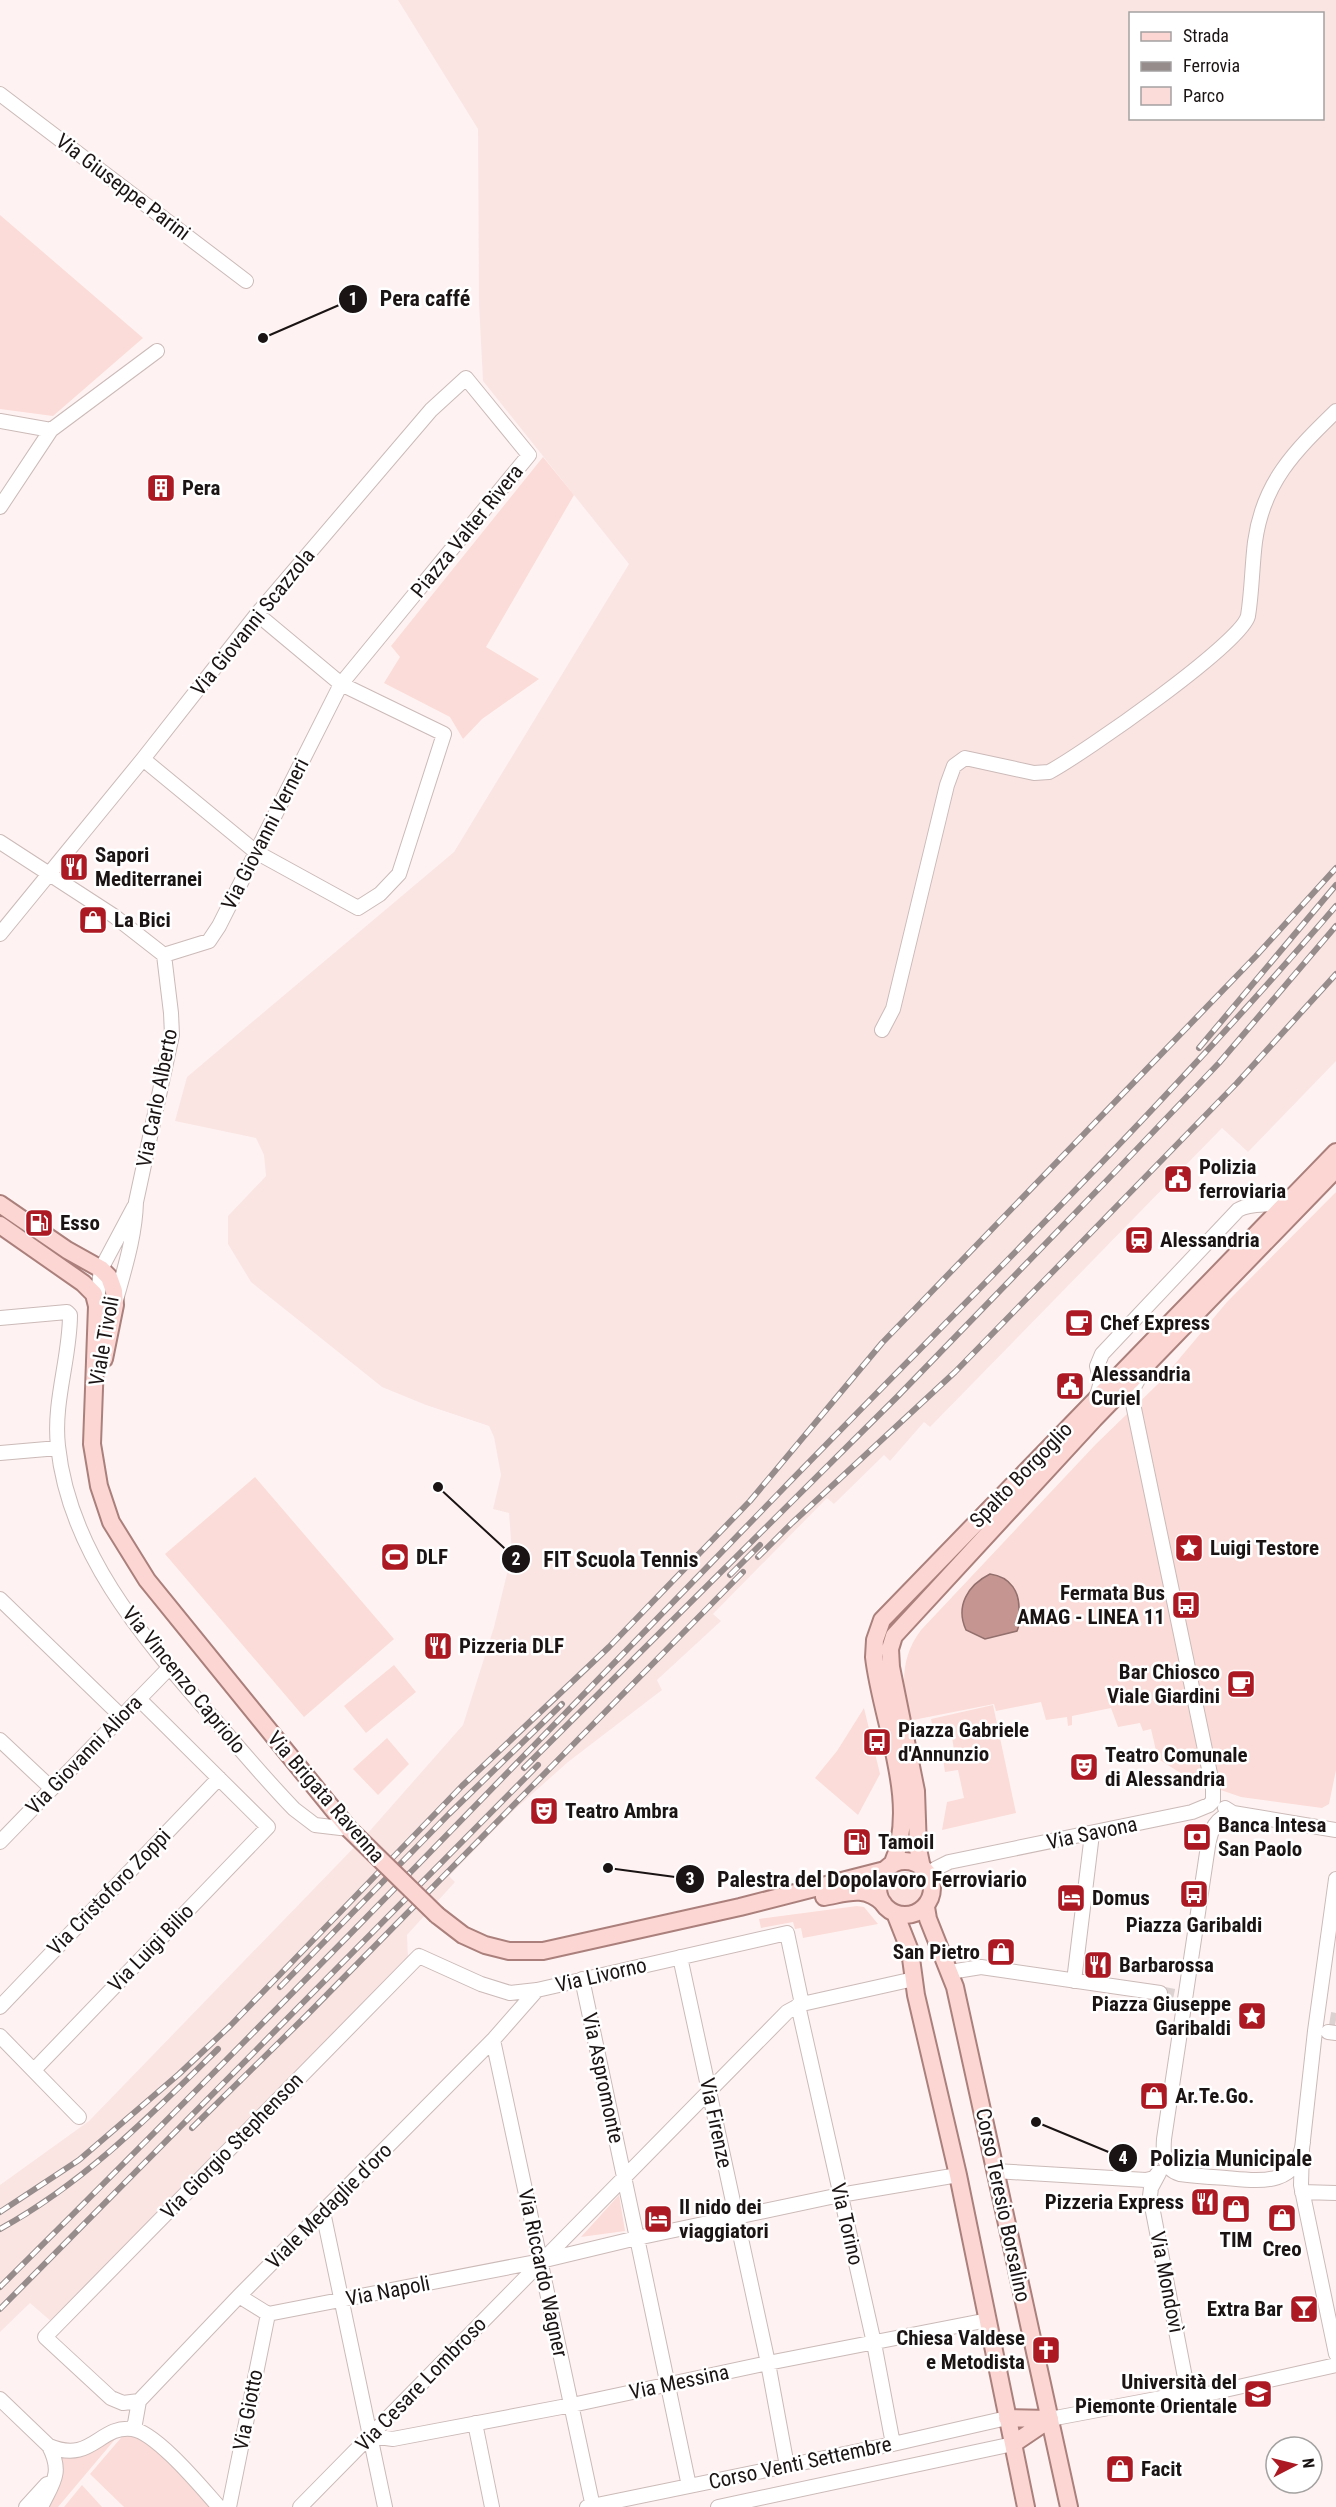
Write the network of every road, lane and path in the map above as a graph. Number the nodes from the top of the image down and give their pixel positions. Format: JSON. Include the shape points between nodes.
{"nodes":[{"id":1,"x":0,"y":93,"type":"edge"},
{"id":2,"x":246,"y":280,"type":"dead end"},
{"id":3,"x":157,"y":351,"type":"dead end"},
{"id":4,"x":466,"y":378,"type":"joint"},
{"id":5,"x":1336,"y":411,"type":"edge"},
{"id":6,"x":0,"y":421,"type":"edge"},
{"id":7,"x":51,"y":430,"type":"junction"},
{"id":8,"x":0,"y":507,"type":"edge"},
{"id":9,"x":257,"y":614,"type":"junction"},
{"id":10,"x":341,"y":684,"type":"junction"},
{"id":11,"x":143,"y":759,"type":"junction"},
{"id":12,"x":0,"y":842,"type":"edge"},
{"id":13,"x":256,"y":852,"type":"junction"},
{"id":14,"x":48,"y":873,"type":"junction"},
{"id":15,"x":0,"y":934,"type":"edge"},
{"id":16,"x":164,"y":955,"type":"junction"},
{"id":17,"x":882,"y":1030,"type":"dead end"},
{"id":18,"x":1336,"y":1152,"type":"edge"},
{"id":19,"x":1336,"y":1169,"type":"edge"},
{"id":20,"x":1288,"y":1201,"type":"junction"},
{"id":21,"x":136,"y":1202,"type":"junction"},
{"id":22,"x":0,"y":1204,"type":"edge"},
{"id":23,"x":1259,"y":1206,"type":"junction"},
{"id":24,"x":1275,"y":1213,"type":"junction"},
{"id":25,"x":0,"y":1225,"type":"edge"},
{"id":26,"x":1271,"y":1236,"type":"junction"},
{"id":27,"x":116,"y":1241,"type":"junction"},
{"id":28,"x":68,"y":1250,"type":"junction"},
{"id":29,"x":101,"y":1269,"type":"junction"},
{"id":30,"x":115,"y":1305,"type":"junction"},
{"id":31,"x":97,"y":1306,"type":"junction"},
{"id":32,"x":0,"y":1318,"type":"edge"},
{"id":33,"x":1160,"y":1350,"type":"junction"},
{"id":34,"x":95,"y":1396,"type":"junction"},
{"id":35,"x":1096,"y":1399,"type":"junction"},
{"id":36,"x":58,"y":1448,"type":"junction"},
{"id":37,"x":0,"y":1453,"type":"edge"},
{"id":38,"x":0,"y":1599,"type":"edge"},
{"id":39,"x":169,"y":1668,"type":"junction"},
{"id":40,"x":139,"y":1699,"type":"junction"},
{"id":41,"x":122,"y":1717,"type":"junction"},
{"id":42,"x":0,"y":1740,"type":"edge"},
{"id":43,"x":219,"y":1778,"type":"junction"},
{"id":44,"x":51,"y":1788,"type":"junction"},
{"id":45,"x":1213,"y":1788,"type":"junction"},
{"id":46,"x":1192,"y":1812,"type":"junction"},
{"id":47,"x":1233,"y":1812,"type":"junction"},
{"id":48,"x":1336,"y":1821,"type":"edge"},
{"id":49,"x":268,"y":1827,"type":"joint"},
{"id":50,"x":1318,"y":1827,"type":"junction"},
{"id":51,"x":349,"y":1829,"type":"junction"},
{"id":52,"x":1336,"y":1830,"type":"edge"},
{"id":53,"x":1092,"y":1834,"type":"junction"},
{"id":54,"x":0,"y":1842,"type":"edge"},
{"id":55,"x":1208,"y":1846,"type":"junction"},
{"id":56,"x":888,"y":1867,"type":"junction"},
{"id":57,"x":926,"y":1874,"type":"junction"},
{"id":58,"x":1336,"y":1879,"type":"edge"},
{"id":59,"x":926,"y":1906,"type":"junction"},
{"id":60,"x":740,"y":1907,"type":"junction"},
{"id":61,"x":889,"y":1908,"type":"junction"},
{"id":62,"x":419,"y":1956,"type":"joint"},
{"id":63,"x":680,"y":1957,"type":"junction"},
{"id":64,"x":950,"y":1972,"type":"junction"},
{"id":65,"x":582,"y":1979,"type":"junction"},
{"id":66,"x":914,"y":1979,"type":"junction"},
{"id":67,"x":1074,"y":1980,"type":"junction"},
{"id":68,"x":537,"y":1990,"type":"junction"},
{"id":69,"x":800,"y":2004,"type":"junction"},
{"id":70,"x":0,"y":2007,"type":"edge"},
{"id":71,"x":1181,"y":2025,"type":"junction"},
{"id":72,"x":1328,"y":2026,"type":"edge"},
{"id":73,"x":0,"y":2036,"type":"edge"},
{"id":74,"x":493,"y":2040,"type":"junction"},
{"id":75,"x":34,"y":2070,"type":"junction"},
{"id":76,"x":709,"y":2089,"type":"junction"},
{"id":77,"x":79,"y":2117,"type":"dead end"},
{"id":78,"x":1164,"y":2139,"type":"junction"},
{"id":79,"x":1303,"y":2142,"type":"junction"},
{"id":80,"x":995,"y":2171,"type":"junction"},
{"id":81,"x":1159,"y":2173,"type":"junction"},
{"id":82,"x":958,"y":2175,"type":"junction"},
{"id":83,"x":624,"y":2176,"type":"junction"},
{"id":84,"x":1259,"y":2181,"type":"junction"},
{"id":85,"x":1302,"y":2192,"type":"junction"},
{"id":86,"x":1336,"y":2193,"type":"edge"},
{"id":87,"x":840,"y":2195,"type":"junction"},
{"id":88,"x":1304,"y":2207,"type":"junction"},
{"id":89,"x":323,"y":2212,"type":"junction"},
{"id":90,"x":736,"y":2218,"type":"junction"},
{"id":91,"x":637,"y":2238,"type":"junction"},
{"id":92,"x":541,"y":2261,"type":"junction"},
{"id":93,"x":239,"y":2296,"type":"junction"},
{"id":94,"x":342,"y":2300,"type":"junction"},
{"id":95,"x":268,"y":2314,"type":"junction"},
{"id":96,"x":988,"y":2320,"type":"junction"},
{"id":97,"x":874,"y":2343,"type":"junction"},
{"id":98,"x":1336,"y":2354,"type":"edge"},
{"id":99,"x":768,"y":2362,"type":"junction"},
{"id":100,"x":1336,"y":2365,"type":"edge"},
{"id":101,"x":669,"y":2384,"type":"junction"},
{"id":102,"x":1188,"y":2393,"type":"junction"},
{"id":103,"x":0,"y":2399,"type":"edge"},
{"id":104,"x":139,"y":2401,"type":"junction"},
{"id":105,"x":572,"y":2405,"type":"junction"},
{"id":106,"x":1007,"y":2418,"type":"junction"},
{"id":107,"x":1050,"y":2419,"type":"junction"},
{"id":108,"x":475,"y":2423,"type":"junction"},
{"id":109,"x":134,"y":2429,"type":"junction"},
{"id":110,"x":370,"y":2436,"type":"junction"},
{"id":111,"x":926,"y":2437,"type":"junction"},
{"id":112,"x":893,"y":2444,"type":"junction"},
{"id":113,"x":1012,"y":2444,"type":"junction"},
{"id":114,"x":49,"y":2446,"type":"junction"},
{"id":115,"x":936,"y":2459,"type":"junction"},
{"id":116,"x":55,"y":2460,"type":"junction"},
{"id":117,"x":787,"y":2466,"type":"junction"},
{"id":118,"x":689,"y":2486,"type":"junction"},
{"id":119,"x":26,"y":2507,"type":"edge"},
{"id":120,"x":41,"y":2507,"type":"edge"},
{"id":121,"x":219,"y":2507,"type":"edge"},
{"id":122,"x":229,"y":2507,"type":"edge"},
{"id":123,"x":300,"y":2507,"type":"edge"},
{"id":124,"x":385,"y":2507,"type":"edge"},
{"id":125,"x":492,"y":2507,"type":"edge"},
{"id":126,"x":591,"y":2507,"type":"edge"},
{"id":127,"x":718,"y":2507,"type":"edge"},
{"id":128,"x":1026,"y":2507,"type":"edge"},
{"id":129,"x":1069,"y":2507,"type":"edge"}],
"edges":[{"from":1,"to":2,"type":"street","name":"Via Giuseppe Parini"},
{"from":3,"to":7,"type":"street"},
{"from":4,"to":9,"type":"street","name":"Via Giovanni Scazzola","via":[[430,410]]},
{"from":4,"to":10,"type":"street","name":"Piazza Valter Rivera","via":[[529,455]]},
{"from":5,"to":17,"type":"street","via":[[1290,458],[1268,493],[1255,542],[1247,622],[1236,635],[1199,667],[1049,772],[1034,773],[965,758],[954,765],[893,1009]]},
{"from":6,"to":7,"type":"street"},
{"from":7,"to":8,"type":"street"},
{"from":9,"to":10,"type":"street"},
{"from":9,"to":11,"type":"street","name":"Via Giovanni Scazzola"},
{"from":10,"to":13,"type":"street","name":"Via Giovanni Verneri"},
{"from":10,"to":13,"type":"street","via":[[444,734],[399,874],[380,894],[358,908]]},
{"from":11,"to":13,"type":"street"},
{"from":11,"to":14,"type":"street","name":"Via Giovanni Scazzola"},
{"from":12,"to":14,"type":"street"},
{"from":13,"to":16,"type":"street","name":"Via Giovanni Verneri","via":[[209,941]]},
{"from":14,"to":15,"type":"street","name":"Via Giovanni Scazzola"},
{"from":14,"to":16,"type":"street"},
{"from":16,"to":21,"type":"street","name":"Via Carlo Alberto","via":[[171,1044]]},
{"from":18,"to":20,"type":"main road","name":"Spalto Borgoglio"},
{"from":19,"to":26,"type":"main road","name":"Spalto Borgoglio"},
{"from":20,"to":23,"type":"street"},
{"from":20,"to":24,"type":"main road","name":"Spalto Borgoglio"},
{"from":21,"to":27,"type":"street"},
{"from":21,"to":30,"type":"street","via":[[135,1227]]},
{"from":22,"to":28,"type":"main road","name":"Viale Tivoli"},
{"from":23,"to":24,"type":"street"},
{"from":23,"to":35,"type":"street","via":[[1238,1210],[1195,1250],[1102,1354],[1097,1366],[1101,1382]]},
{"from":24,"to":26,"type":"street","via":[[1277,1223]]},
{"from":24,"to":35,"type":"main road","name":"Spalto Borgoglio"},
{"from":25,"to":31,"type":"main road","name":"Viale Tivoli","via":[[88,1287]]},
{"from":26,"to":33,"type":"main road","name":"Spalto Borgoglio"},
{"from":27,"to":28,"type":"street","via":[[96,1257]]},
{"from":27,"to":29,"type":"street"},
{"from":28,"to":29,"type":"main road","name":"Viale Tivoli"},
{"from":29,"to":30,"type":"main road","name":"Viale Tivoli","via":[[111,1284]]},
{"from":29,"to":31,"type":"street"},
{"from":30,"to":34,"type":"main road","name":"Viale Tivoli"},
{"from":31,"to":34,"type":"main road","name":"Viale Tivoli"},
{"from":32,"to":36,"type":"street","name":"Via Vincenzo Capriolo","via":[[63,1312],[70,1315],[60,1392]]},
{"from":33,"to":45,"type":"street","via":[[1135,1383],[1132,1396]]},
{"from":33,"to":57,"type":"main road","name":"Spalto Borgoglio","via":[[894,1636],[891,1667],[915,1781],[918,1850]]},
{"from":34,"to":51,"type":"main road","name":"Via Brigata Ravenna","via":[[92,1427],[96,1471],[107,1511],[125,1547],[206,1655]]},
{"from":35,"to":56,"type":"main road","name":"Spalto Borgoglio","via":[[880,1623],[874,1657],[901,1806],[898,1844]]},
{"from":36,"to":37,"type":"street"},
{"from":36,"to":39,"type":"street","name":"Via Vincenzo Capriolo","via":[[70,1502],[92,1556],[126,1611]]},
{"from":38,"to":41,"type":"street"},
{"from":39,"to":40,"type":"street","name":"Via Giovanni Aliora"},
{"from":39,"to":51,"type":"street","name":"Via Vincenzo Capriolo","via":[[300,1815],[317,1825]]},
{"from":40,"to":41,"type":"street","name":"Via Giovanni Aliora"},
{"from":40,"to":43,"type":"street","name":"Via Vincenzo Capriolo"},
{"from":41,"to":44,"type":"street","name":"Via Giovanni Aliora"},
{"from":42,"to":44,"type":"street"},
{"from":43,"to":49,"type":"street","name":"Via Vincenzo Capriolo"},
{"from":43,"to":70,"type":"street","name":"Via Cristoforo Zoppi"},
{"from":44,"to":54,"type":"street","name":"Via Giovanni Aliora"},
{"from":45,"to":46,"type":"street","via":[[1211,1804]]},
{"from":45,"to":47,"type":"street","via":[[1224,1807]]},
{"from":46,"to":53,"type":"street","name":"Via Savona"},
{"from":46,"to":55,"type":"street","via":[[1202,1813],[1207,1819]]},
{"from":47,"to":50,"type":"street"},
{"from":47,"to":55,"type":"street","via":[[1214,1824]]},
{"from":48,"to":50,"type":"street"},
{"from":49,"to":75,"type":"street","name":"Via Luigi Bilio"},
{"from":50,"to":52,"type":"street"},
{"from":51,"to":60,"type":"main road","name":"Via Brigata Ravenna","bridge":true,"via":[[451,1927],[477,1942],[509,1951],[567,1946]]},
{"from":53,"to":57,"type":"street","name":"Via Savona","via":[[949,1862]]},
{"from":53,"to":67,"type":"street"},
{"from":55,"to":71,"type":"street"},
{"from":56,"to":57,"type":"main road","via":[[907,1862]]},
{"from":56,"to":60,"type":"main road","name":"Via Brigata Ravenna"},
{"from":56,"to":61,"type":"main road","via":[[878,1890]]},
{"from":57,"to":59,"type":"main road","via":[[931,1896]]},
{"from":58,"to":72,"type":"street"},
{"from":59,"to":61,"type":"main road","via":[[914,1914]]},
{"from":59,"to":64,"type":"main road","name":"Corso Teresio Borsalino"},
{"from":60,"to":61,"type":"main road","name":"Via Brigata Ravenna","via":[[860,1891],[871,1893]]},
{"from":61,"to":66,"type":"main road","name":"Corso Teresio Borsalino","via":[[908,1943]]},
{"from":62,"to":68,"type":"street","name":"Via Livorno","via":[[510,1993]]},
{"from":62,"to":104,"type":"street","name":"Via Giorgio Stephenson","via":[[45,2337],[111,2398],[123,2403]]},
{"from":63,"to":65,"type":"street","name":"Via Livorno"},
{"from":63,"to":69,"type":"street","name":"Via Livorno","via":[[787,1933]]},
{"from":63,"to":76,"type":"street","name":"Via Firenze"},
{"from":64,"to":67,"type":"street","via":[[981,1967]]},
{"from":64,"to":80,"type":"main road","name":"Corso Teresio Borsalino"},
{"from":65,"to":68,"type":"street","name":"Via Livorno"},
{"from":65,"to":83,"type":"street","name":"Via Aspromonte"},
{"from":66,"to":69,"type":"street"},
{"from":66,"to":82,"type":"main road","name":"Corso Teresio Borsalino"},
{"from":67,"to":71,"type":"street","via":[[1181,2000]]},
{"from":68,"to":74,"type":"street","name":"Viale Medaglie d'oro"},
{"from":69,"to":76,"type":"street","via":[[787,2012]]},
{"from":69,"to":87,"type":"street","name":"Via Torino"},
{"from":71,"to":78,"type":"street"},
{"from":72,"to":79,"type":"street"},
{"from":73,"to":75,"type":"street"},
{"from":74,"to":89,"type":"street","name":"Viale Medaglie d'oro"},
{"from":74,"to":92,"type":"street","name":"Via Riccardo Wagner"},
{"from":75,"to":77,"type":"street"},
{"from":76,"to":83,"type":"street"},
{"from":76,"to":90,"type":"street","name":"Via Firenze"},
{"from":78,"to":81,"type":"street"},
{"from":78,"to":84,"type":"street","via":[[1165,2162],[1176,2173]]},
{"from":79,"to":84,"type":"street","via":[[1291,2170],[1277,2178]]},
{"from":79,"to":85,"type":"street"},
{"from":80,"to":81,"type":"street","via":[[1142,2180]]},
{"from":80,"to":107,"type":"main road","name":"Corso Teresio Borsalino"},
{"from":81,"to":102,"type":"street","name":"Via Mondovì","via":[[1150,2194]]},
{"from":82,"to":87,"type":"street"},
{"from":82,"to":96,"type":"main road","name":"Corso Teresio Borsalino"},
{"from":83,"to":91,"type":"street","name":"Via Aspromonte"},
{"from":83,"to":92,"type":"street","name":"Via Cesare Lombroso"},
{"from":84,"to":88,"type":"street","via":[[1289,2185]]},
{"from":85,"to":86,"type":"street"},
{"from":85,"to":88,"type":"street"},
{"from":87,"to":90,"type":"street"},
{"from":87,"to":97,"type":"street","name":"Via Torino"},
{"from":88,"to":98,"type":"street"},
{"from":89,"to":93,"type":"street","name":"Viale Medaglie d'oro"},
{"from":89,"to":94,"type":"street"},
{"from":90,"to":91,"type":"street"},
{"from":90,"to":99,"type":"street","name":"Via Firenze"},
{"from":91,"to":92,"type":"street","name":"Via Napoli"},
{"from":91,"to":101,"type":"street"},
{"from":92,"to":94,"type":"street","name":"Via Napoli"},
{"from":92,"to":105,"type":"street","name":"Via Riccardo Wagner"},
{"from":92,"to":110,"type":"street","name":"Via Cesare Lombroso"},
{"from":93,"to":95,"type":"street"},
{"from":93,"to":104,"type":"street","name":"Viale Medaglie d'oro"},
{"from":94,"to":95,"type":"street","name":"Via Napoli"},
{"from":94,"to":110,"type":"street"},
{"from":95,"to":122,"type":"street","name":"Via Giotto"},
{"from":96,"to":97,"type":"street","name":"Via Messina"},
{"from":96,"to":106,"type":"main road","name":"Corso Teresio Borsalino"},
{"from":97,"to":99,"type":"street","name":"Via Messina"},
{"from":97,"to":112,"type":"street","name":"Via Torino"},
{"from":99,"to":101,"type":"street","name":"Via Messina"},
{"from":99,"to":117,"type":"street","name":"Via Firenze"},
{"from":100,"to":102,"type":"street","via":[[1194,2397]]},
{"from":101,"to":105,"type":"street","name":"Via Messina"},
{"from":101,"to":118,"type":"street"},
{"from":102,"to":107,"type":"street"},
{"from":103,"to":114,"type":"street"},
{"from":104,"to":109,"type":"street"},
{"from":105,"to":108,"type":"street","name":"Via Messina"},
{"from":105,"to":126,"type":"street","name":"Via Riccardo Wagner"},
{"from":106,"to":107,"type":"main road"},
{"from":106,"to":111,"type":"street","name":"Corso Venti Settembre"},
{"from":106,"to":113,"type":"main road","name":"Corso Teresio Borsalino"},
{"from":107,"to":113,"type":"main road"},
{"from":107,"to":129,"type":"main road","name":"Corso Teresio Borsalino"},
{"from":108,"to":110,"type":"street","name":"Via Messina","via":[[393,2439]]},
{"from":108,"to":125,"type":"street"},
{"from":109,"to":114,"type":"street","via":[[107,2435],[79,2451],[66,2452]]},
{"from":109,"to":121,"type":"street","via":[[161,2446]]},
{"from":110,"to":123,"type":"street","name":"Via Cesare Lombroso"},
{"from":110,"to":124,"type":"street"},
{"from":111,"to":112,"type":"street","name":"Corso Venti Settembre"},
{"from":111,"to":115,"type":"street","via":[[942,2440],[943,2455]]},
{"from":112,"to":117,"type":"street","name":"Corso Venti Settembre"},
{"from":113,"to":115,"type":"street","name":"Corso Venti Settembre"},
{"from":113,"to":128,"type":"main road","name":"Corso Teresio Borsalino"},
{"from":114,"to":116,"type":"street"},
{"from":115,"to":127,"type":"street","name":"Corso Venti Settembre"},
{"from":116,"to":119,"type":"street","via":[[50,2481]]},
{"from":116,"to":120,"type":"street","via":[[56,2475]]},
{"from":117,"to":118,"type":"street","name":"Corso Venti Settembre"},
{"from":118,"to":126,"type":"street","name":"Corso Venti Settembre"}]}
